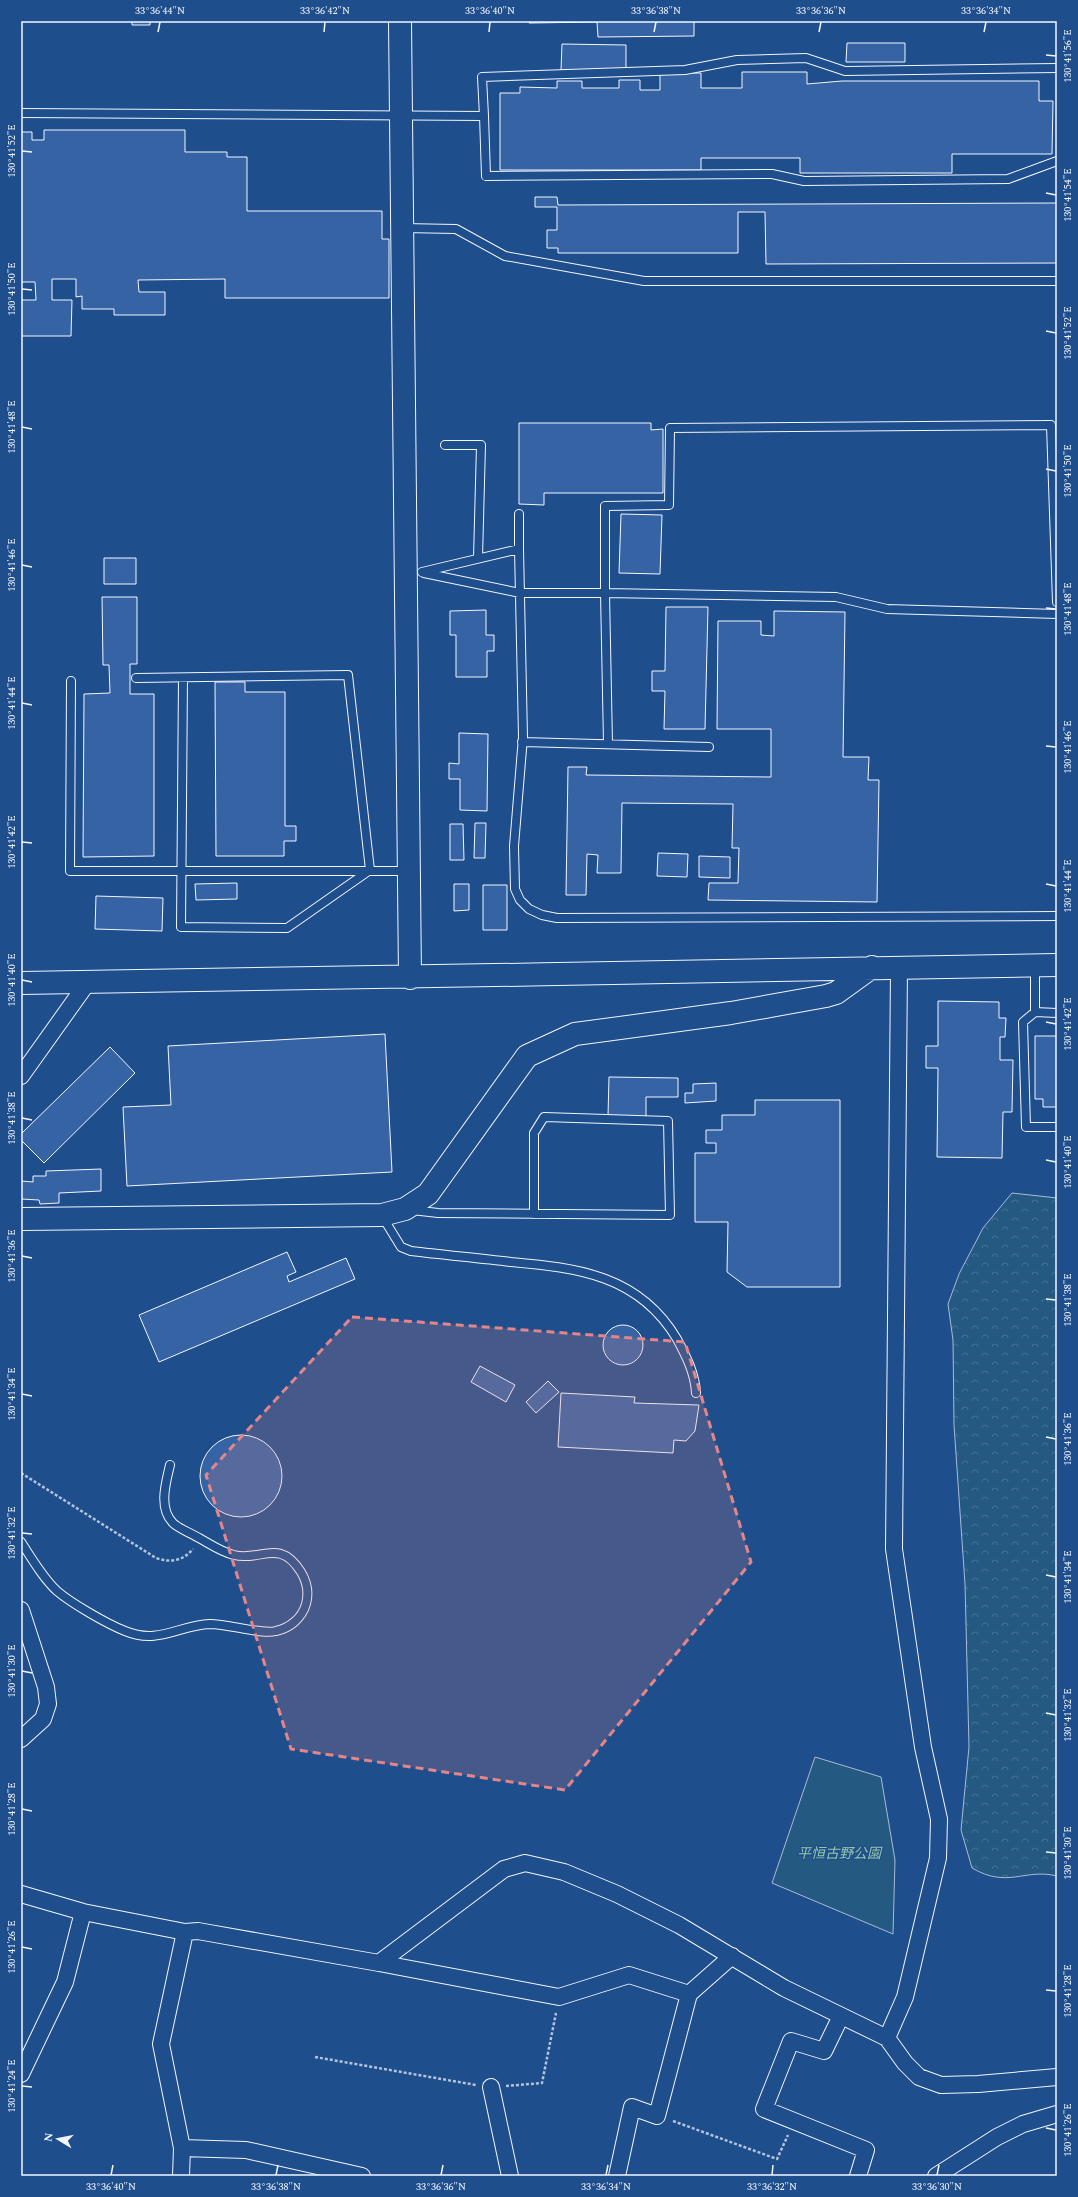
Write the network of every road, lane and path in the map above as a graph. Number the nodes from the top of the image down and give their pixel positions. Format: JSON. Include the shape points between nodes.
{"nodes":[{"id":1,"x":400,"y":21,"type":"edge"},
{"id":2,"x":1057,"y":68,"type":"edge"},
{"id":3,"x":21,"y":113,"type":"edge"},
{"id":4,"x":401,"y":116,"type":"junction"},
{"id":5,"x":484,"y":116,"type":"junction"},
{"id":6,"x":1057,"y":161,"type":"edge"},
{"id":7,"x":402,"y":228,"type":"junction"},
{"id":8,"x":1057,"y":281,"type":"edge"},
{"id":9,"x":445,"y":445,"type":"dead end"},
{"id":10,"x":519,"y":514,"type":"dead end"},
{"id":11,"x":519,"y":549,"type":"junction"},
{"id":12,"x":478,"y":558,"type":"junction"},
{"id":13,"x":414,"y":572,"type":"junction"},
{"id":14,"x":520,"y":592,"type":"junction"},
{"id":15,"x":605,"y":593,"type":"junction"},
{"id":16,"x":1057,"y":602,"type":"edge"},
{"id":17,"x":1057,"y":614,"type":"edge"},
{"id":18,"x":136,"y":678,"type":"dead end"},
{"id":19,"x":183,"y":678,"type":"junction"},
{"id":20,"x":71,"y":681,"type":"dead end"},
{"id":21,"x":522,"y":742,"type":"junction"},
{"id":22,"x":608,"y":744,"type":"junction"},
{"id":23,"x":709,"y":747,"type":"dead end"},
{"id":24,"x":370,"y":870,"type":"junction"},
{"id":25,"x":182,"y":871,"type":"junction"},
{"id":26,"x":409,"y":871,"type":"junction"},
{"id":27,"x":1057,"y":916,"type":"edge"},
{"id":28,"x":1057,"y":965,"type":"edge"},
{"id":29,"x":1035,"y":966,"type":"junction"},
{"id":30,"x":872,"y":967,"type":"junction"},
{"id":31,"x":899,"y":968,"type":"junction"},
{"id":32,"x":410,"y":978,"type":"junction"},
{"id":33,"x":88,"y":982,"type":"junction"},
{"id":34,"x":21,"y":983,"type":"edge"},
{"id":35,"x":1035,"y":1012,"type":"junction"},
{"id":36,"x":1057,"y":1013,"type":"edge"},
{"id":37,"x":21,"y":1076,"type":"edge"},
{"id":38,"x":1057,"y":1127,"type":"edge"},
{"id":39,"x":405,"y":1209,"type":"junction"},
{"id":40,"x":534,"y":1214,"type":"junction"},
{"id":41,"x":382,"y":1215,"type":"junction"},
{"id":42,"x":21,"y":1219,"type":"edge"},
{"id":43,"x":696,"y":1393,"type":"dead end"},
{"id":44,"x":170,"y":1465,"type":"dead end"},
{"id":45,"x":21,"y":1472,"type":"edge"},
{"id":46,"x":200,"y":1538,"type":"junction"},
{"id":47,"x":21,"y":1542,"type":"edge"},
{"id":48,"x":21,"y":1610,"type":"edge"},
{"id":49,"x":21,"y":1739,"type":"edge"},
{"id":50,"x":21,"y":1894,"type":"edge"},
{"id":51,"x":83,"y":1912,"type":"junction"},
{"id":52,"x":185,"y":1932,"type":"junction"},
{"id":53,"x":732,"y":1956,"type":"junction"},
{"id":54,"x":379,"y":1963,"type":"junction"},
{"id":55,"x":689,"y":1994,"type":"junction"},
{"id":56,"x":560,"y":1997,"type":"junction"},
{"id":57,"x":841,"y":2016,"type":"junction"},
{"id":58,"x":887,"y":2038,"type":"junction"},
{"id":59,"x":315,"y":2057,"type":"dead end"},
{"id":60,"x":21,"y":2074,"type":"edge"},
{"id":61,"x":1057,"y":2077,"type":"edge"},
{"id":62,"x":491,"y":2087,"type":"junction"},
{"id":63,"x":1057,"y":2114,"type":"edge"},
{"id":64,"x":658,"y":2116,"type":"junction"},
{"id":65,"x":794,"y":2121,"type":"junction"},
{"id":66,"x":182,"y":2148,"type":"junction"},
{"id":67,"x":181,"y":2176,"type":"edge"},
{"id":68,"x":362,"y":2176,"type":"edge"},
{"id":69,"x":510,"y":2176,"type":"edge"},
{"id":70,"x":617,"y":2176,"type":"edge"},
{"id":71,"x":858,"y":2176,"type":"edge"},
{"id":72,"x":936,"y":2176,"type":"edge"}],
"edges":[{"from":1,"to":4,"type":"street"},
{"from":2,"to":5,"type":"lane","via":[[845,71],[806,58],[737,60],[685,70],[482,77]]},
{"from":3,"to":4,"type":"lane"},
{"from":4,"to":5,"type":"lane"},
{"from":4,"to":7,"type":"street"},
{"from":5,"to":6,"type":"lane","via":[[486,176],[772,174],[804,181],[1008,179]]},
{"from":7,"to":8,"type":"lane","via":[[456,229],[505,256],[644,281]]},
{"from":7,"to":13,"type":"street"},
{"from":9,"to":12,"type":"lane","via":[[481,445]]},
{"from":10,"to":11,"type":"lane"},
{"from":11,"to":12,"type":"lane"},
{"from":11,"to":14,"type":"lane"},
{"from":12,"to":13,"type":"lane"},
{"from":13,"to":14,"type":"lane"},
{"from":13,"to":26,"type":"street"},
{"from":14,"to":15,"type":"lane"},
{"from":14,"to":21,"type":"lane"},
{"from":15,"to":16,"type":"lane","via":[[605,506],[669,505],[670,428],[1051,426]]},
{"from":15,"to":17,"type":"lane","via":[[836,596],[886,609]]},
{"from":15,"to":22,"type":"lane"},
{"from":18,"to":19,"type":"lane"},
{"from":19,"to":24,"type":"lane","via":[[348,675]]},
{"from":19,"to":25,"type":"lane"},
{"from":20,"to":25,"type":"lane","via":[[70,871]]},
{"from":21,"to":22,"type":"lane"},
{"from":21,"to":27,"type":"lane","via":[[514,846],[515,889],[525,905],[542,915],[557,918]]},
{"from":22,"to":23,"type":"lane"},
{"from":24,"to":25,"type":"lane"},
{"from":24,"to":25,"type":"lane","via":[[287,928],[181,927]]},
{"from":24,"to":26,"type":"lane"},
{"from":26,"to":32,"type":"street"},
{"from":28,"to":29,"type":"street"},
{"from":29,"to":31,"type":"street"},
{"from":29,"to":35,"type":"lane"},
{"from":30,"to":31,"type":"street"},
{"from":30,"to":32,"type":"street"},
{"from":30,"to":39,"type":"street","via":[[836,993],[826,996],[731,1013],[575,1034],[527,1056],[428,1194]]},
{"from":31,"to":58,"type":"street","via":[[894,1549],[920,1725],[939,1819],[935,1874],[905,1997]]},
{"from":32,"to":33,"type":"street"},
{"from":33,"to":34,"type":"street"},
{"from":33,"to":37,"type":"street"},
{"from":35,"to":36,"type":"lane"},
{"from":35,"to":38,"type":"lane","via":[[1023,1022],[1026,1127]]},
{"from":39,"to":40,"type":"lane","via":[[438,1214]]},
{"from":39,"to":41,"type":"street"},
{"from":40,"to":40,"type":"lane","via":[[670,1215],[668,1121],[544,1117],[534,1133]]},
{"from":41,"to":42,"type":"street"},
{"from":41,"to":43,"type":"lane","via":[[401,1246],[411,1251],[567,1267],[602,1277],[636,1294],[668,1324],[687,1356]]},
{"from":44,"to":46,"type":"lane","via":[[164,1497],[166,1512],[172,1522]]},
{"from":45,"to":46,"type":"path","via":[[156,1558],[165,1561],[183,1558],[192,1551]]},
{"from":46,"to":47,"type":"lane","via":[[235,1555],[276,1553],[290,1558],[306,1580],[307,1594],[301,1616],[276,1632],[208,1624],[163,1635],[142,1636],[124,1631],[57,1590]]},
{"from":48,"to":49,"type":"street","via":[[46,1687],[48,1704],[42,1720]]},
{"from":50,"to":51,"type":"street"},
{"from":51,"to":52,"type":"street"},
{"from":51,"to":60,"type":"street","via":[[65,1982]]},
{"from":52,"to":54,"type":"street","via":[[198,1931]]},
{"from":52,"to":66,"type":"street","via":[[161,2044]]},
{"from":53,"to":54,"type":"street","via":[[679,1925],[617,1894],[564,1872],[525,1863],[504,1869]]},
{"from":53,"to":55,"type":"street"},
{"from":53,"to":57,"type":"street","via":[[784,1988]]},
{"from":54,"to":56,"type":"street"},
{"from":55,"to":56,"type":"street","via":[[629,1975]]},
{"from":55,"to":64,"type":"street"},
{"from":56,"to":62,"type":"path","via":[[542,2083]]},
{"from":57,"to":58,"type":"street"},
{"from":57,"to":65,"type":"street","via":[[824,2051],[791,2041],[764,2109]]},
{"from":58,"to":61,"type":"street","via":[[905,2064],[919,2077],[941,2085]]},
{"from":59,"to":62,"type":"path"},
{"from":62,"to":69,"type":"street"},
{"from":63,"to":72,"type":"street","via":[[1023,2124],[997,2137]]},
{"from":64,"to":65,"type":"path","via":[[777,2159]]},
{"from":64,"to":70,"type":"street","via":[[632,2107]]},
{"from":65,"to":71,"type":"street","via":[[866,2150]]},
{"from":66,"to":67,"type":"street"},
{"from":66,"to":68,"type":"street","via":[[246,2150]]}]}
